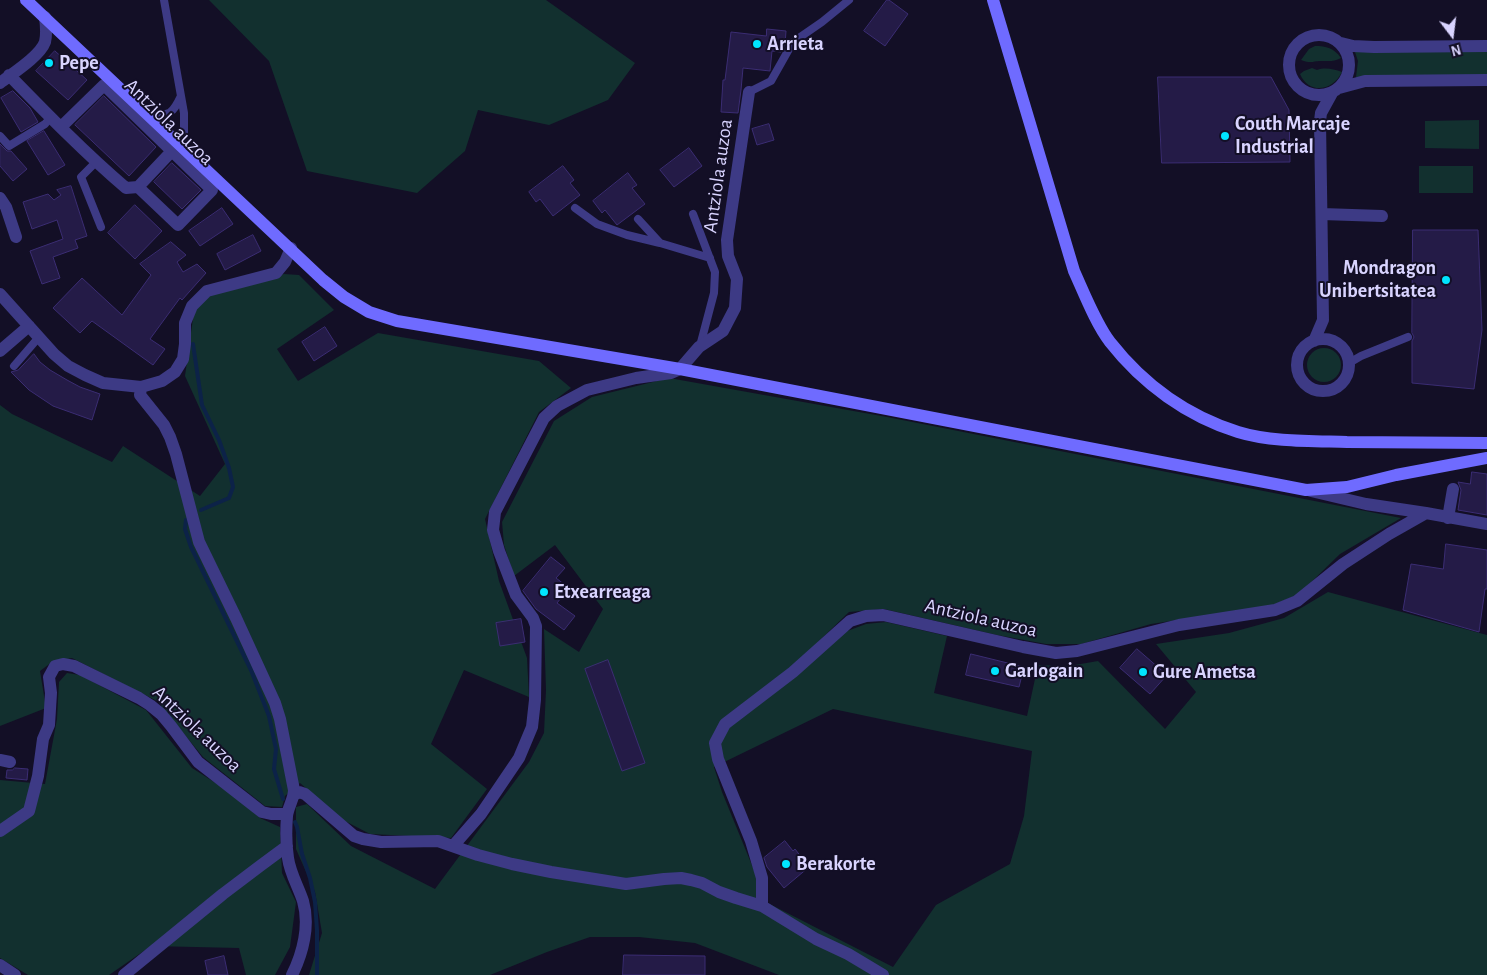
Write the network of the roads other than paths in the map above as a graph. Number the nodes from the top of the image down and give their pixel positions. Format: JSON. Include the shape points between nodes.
{"nodes":[{"id":1,"x":26,"y":0,"type":"edge"},
{"id":2,"x":164,"y":0,"type":"edge"},
{"id":3,"x":849,"y":0,"type":"edge"},
{"id":4,"x":993,"y":0,"type":"edge"},
{"id":5,"x":45,"y":18,"type":"junction"},
{"id":6,"x":1341,"y":43,"type":"junction"},
{"id":7,"x":1487,"y":46,"type":"edge"},
{"id":8,"x":5,"y":79,"type":"edge"},
{"id":9,"x":1487,"y":80,"type":"edge"},
{"id":10,"x":1335,"y":90,"type":"junction"},
{"id":11,"x":749,"y":92,"type":"joint"},
{"id":12,"x":1306,"y":92,"type":"junction"},
{"id":13,"x":181,"y":96,"type":"junction"},
{"id":14,"x":1321,"y":113,"type":"junction"},
{"id":15,"x":149,"y":115,"type":"junction"},
{"id":16,"x":51,"y":117,"type":"junction"},
{"id":17,"x":61,"y":128,"type":"junction"},
{"id":18,"x":0,"y":136,"type":"edge"},
{"id":19,"x":178,"y":150,"type":"junction"},
{"id":20,"x":96,"y":162,"type":"junction"},
{"id":21,"x":138,"y":187,"type":"junction"},
{"id":22,"x":0,"y":198,"type":"edge"},
{"id":23,"x":575,"y":208,"type":"dead end"},
{"id":24,"x":693,"y":214,"type":"dead end"},
{"id":25,"x":1322,"y":214,"type":"junction"},
{"id":26,"x":1382,"y":216,"type":"dead end"},
{"id":27,"x":638,"y":219,"type":"dead end"},
{"id":28,"x":101,"y":227,"type":"dead end"},
{"id":29,"x":16,"y":237,"type":"dead end"},
{"id":30,"x":660,"y":243,"type":"junction"},
{"id":31,"x":291,"y":248,"type":"junction"},
{"id":32,"x":710,"y":258,"type":"junction"},
{"id":33,"x":0,"y":294,"type":"edge"},
{"id":34,"x":1323,"y":320,"type":"junction"},
{"id":35,"x":29,"y":326,"type":"junction"},
{"id":36,"x":39,"y":337,"type":"junction"},
{"id":37,"x":1408,"y":337,"type":"dead end"},
{"id":38,"x":1314,"y":341,"type":"junction"},
{"id":39,"x":1336,"y":343,"type":"junction"},
{"id":40,"x":700,"y":347,"type":"junction"},
{"id":41,"x":0,"y":351,"type":"edge"},
{"id":42,"x":1349,"y":363,"type":"junction"},
{"id":43,"x":14,"y":366,"type":"dead end"},
{"id":44,"x":680,"y":369,"type":"junction"},
{"id":45,"x":141,"y":386,"type":"junction"},
{"id":46,"x":1487,"y":443,"type":"edge"},
{"id":47,"x":1487,"y":458,"type":"edge"},
{"id":48,"x":1453,"y":489,"type":"dead end"},
{"id":49,"x":1306,"y":490,"type":"junction"},
{"id":50,"x":1426,"y":513,"type":"junction"},
{"id":51,"x":1448,"y":518,"type":"junction"},
{"id":52,"x":1487,"y":524,"type":"edge"},
{"id":53,"x":294,"y":795,"type":"junction"},
{"id":54,"x":287,"y":814,"type":"junction"},
{"id":55,"x":0,"y":832,"type":"edge"},
{"id":56,"x":287,"y":846,"type":"junction"},
{"id":57,"x":453,"y":846,"type":"junction"},
{"id":58,"x":762,"y":906,"type":"junction"},
{"id":59,"x":0,"y":965,"type":"edge"},
{"id":60,"x":15,"y":975,"type":"edge"},
{"id":61,"x":124,"y":975,"type":"edge"},
{"id":62,"x":292,"y":975,"type":"edge"},
{"id":63,"x":883,"y":975,"type":"edge"}],
"edges":[{"from":1,"to":5,"type":"main road"},
{"from":2,"to":13,"type":"lane"},
{"from":3,"to":11,"type":"lane","via":[[793,42],[772,81]]},
{"from":4,"to":46,"type":"main road","via":[[1074,271],[1109,341],[1142,377],[1191,413],[1239,432],[1274,439]]},
{"from":5,"to":8,"type":"street","via":[[45,42],[40,51]]},
{"from":5,"to":15,"type":"main road"},
{"from":6,"to":7,"type":"street","via":[[1374,47]]},
{"from":6,"to":10,"type":"street","via":[[1348,52],[1350,65],[1348,76]]},
{"from":6,"to":12,"type":"street","via":[[1322,34],[1311,35],[1295,46],[1290,54],[1290,75],[1295,84]]},
{"from":8,"to":16,"type":"street"},
{"from":9,"to":10,"type":"street","via":[[1365,81]]},
{"from":10,"to":12,"type":"street","via":[[1321,95]]},
{"from":10,"to":14,"type":"street"},
{"from":11,"to":40,"type":"street","name":"Antziola auzoa","via":[[726,240],[737,279],[735,308],[723,331]]},
{"from":12,"to":14,"type":"street"},
{"from":13,"to":15,"type":"lane","via":[[176,108],[166,115]]},
{"from":13,"to":19,"type":"lane","via":[[184,113]]},
{"from":14,"to":25,"type":"street"},
{"from":15,"to":19,"type":"main road"},
{"from":16,"to":17,"type":"street"},
{"from":16,"to":18,"type":"lane","via":[[10,146]]},
{"from":17,"to":19,"type":"street","name":"Antziola auzoa","via":[[104,85]]},
{"from":17,"to":20,"type":"street","name":"Antziola auzoa"},
{"from":19,"to":21,"type":"street"},
{"from":19,"to":21,"type":"street","name":"Antziola auzoa","via":[[212,190],[178,225]]},
{"from":19,"to":31,"type":"main road"},
{"from":20,"to":21,"type":"street","name":"Antziola auzoa","via":[[126,188]]},
{"from":20,"to":28,"type":"lane","via":[[81,177]]},
{"from":22,"to":29,"type":"street"},
{"from":23,"to":30,"type":"lane","via":[[597,224]]},
{"from":24,"to":32,"type":"lane"},
{"from":25,"to":26,"type":"street"},
{"from":25,"to":34,"type":"street"},
{"from":27,"to":30,"type":"lane"},
{"from":30,"to":32,"type":"lane"},
{"from":31,"to":44,"type":"main road","via":[[344,297],[369,312],[397,321]]},
{"from":31,"to":45,"type":"street","via":[[276,273],[207,291],[192,306],[185,323],[183,359],[176,372],[162,381]]},
{"from":32,"to":40,"type":"lane","via":[[715,272],[714,293]]},
{"from":33,"to":35,"type":"street"},
{"from":34,"to":38,"type":"street"},
{"from":34,"to":39,"type":"street"},
{"from":35,"to":36,"type":"street"},
{"from":35,"to":41,"type":"street"},
{"from":36,"to":43,"type":"lane"},
{"from":36,"to":45,"type":"street","via":[[68,366],[85,376],[103,383]]},
{"from":37,"to":42,"type":"lane"},
{"from":38,"to":39,"type":"street","via":[[1324,339]]},
{"from":38,"to":42,"type":"street","via":[[1305,346],[1297,363],[1298,373],[1308,387],[1322,391],[1337,387],[1343,382]]},
{"from":39,"to":42,"type":"street"},
{"from":40,"to":44,"type":"street","name":"Antziola auzoa"},
{"from":44,"to":49,"type":"main road"},
{"from":44,"to":57,"type":"street","via":[[587,390],[557,406],[544,418],[495,512],[493,530],[499,551],[516,595],[536,626],[532,727],[519,758],[481,814]]},
{"from":45,"to":53,"type":"street","via":[[140,395],[170,437],[199,542],[275,703]]},
{"from":47,"to":49,"type":"main road","via":[[1347,487]]},
{"from":48,"to":51,"type":"street"},
{"from":49,"to":50,"type":"street"},
{"from":50,"to":51,"type":"street"},
{"from":50,"to":58,"type":"street","name":"Antziola auzoa","via":[[1343,564],[1297,601],[1275,610],[1179,626],[1077,651],[1056,653],[1023,647],[883,615],[850,621],[793,672],[725,724],[715,743],[718,760],[751,841],[762,878]]},
{"from":51,"to":52,"type":"street"},
{"from":53,"to":54,"type":"street"},
{"from":53,"to":57,"type":"street","via":[[299,792],[305,794],[354,836],[363,839],[433,841]]},
{"from":54,"to":55,"type":"street","name":"Antziola auzoa","via":[[262,812],[198,762],[171,726],[150,705],[74,666],[62,664],[55,666],[49,677],[49,725],[29,811]]},
{"from":54,"to":56,"type":"street"},
{"from":56,"to":61,"type":"street"},
{"from":56,"to":62,"type":"street","via":[[305,919],[302,952]]},
{"from":57,"to":58,"type":"street","via":[[522,866],[626,884],[681,878]]},
{"from":58,"to":63,"type":"street"},
{"from":59,"to":60,"type":"street"}]}
